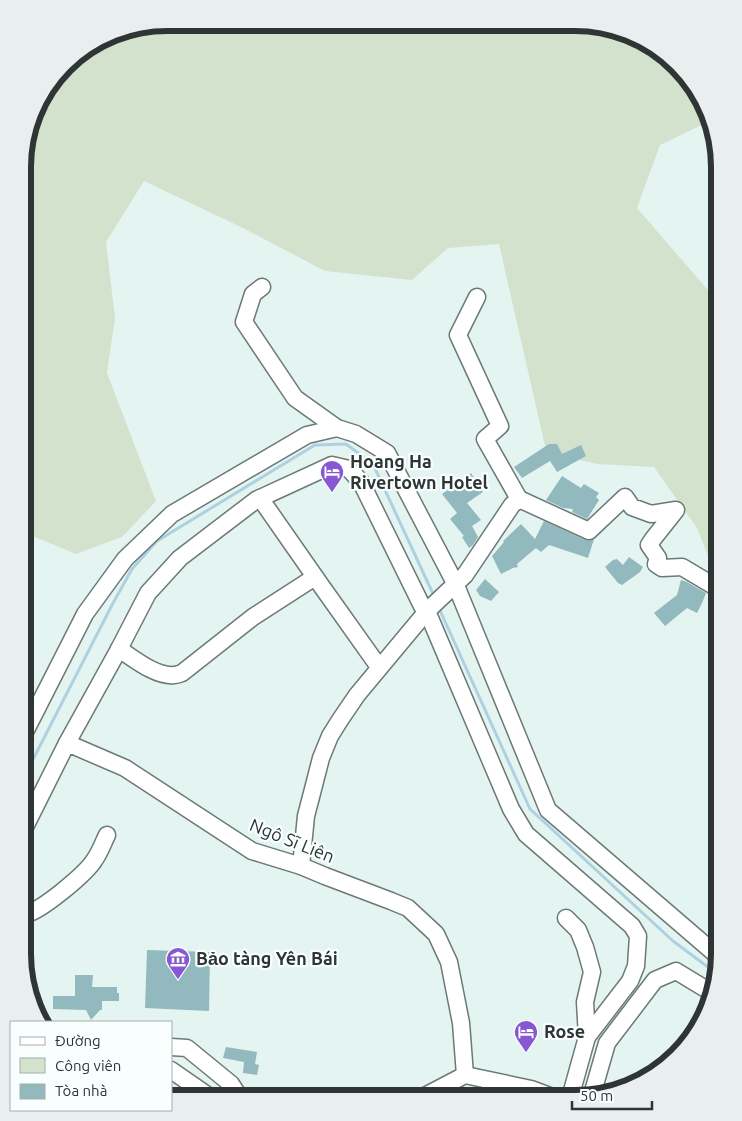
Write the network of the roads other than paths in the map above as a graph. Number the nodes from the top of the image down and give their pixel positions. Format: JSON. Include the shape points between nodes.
{"nodes":[{"id":1,"x":262,"y":287,"type":"dead end"},
{"id":2,"x":477,"y":297,"type":"dead end"},
{"id":3,"x":337,"y":428,"type":"junction"},
{"id":4,"x":260,"y":498,"type":"junction"},
{"id":5,"x":519,"y":500,"type":"junction"},
{"id":6,"x":315,"y":577,"type":"junction"},
{"id":7,"x":710,"y":584,"type":"edge"},
{"id":8,"x":452,"y":586,"type":"junction"},
{"id":9,"x":429,"y":609,"type":"junction"},
{"id":10,"x":119,"y":649,"type":"junction"},
{"id":11,"x":379,"y":667,"type":"junction"},
{"id":12,"x":31,"y":720,"type":"edge"},
{"id":13,"x":67,"y":743,"type":"junction"},
{"id":14,"x":31,"y":815,"type":"edge"},
{"id":15,"x":107,"y":835,"type":"dead end"},
{"id":16,"x":302,"y":866,"type":"junction"},
{"id":17,"x":31,"y":913,"type":"edge"},
{"id":18,"x":566,"y":918,"type":"dead end"},
{"id":19,"x":710,"y":949,"type":"edge"},
{"id":20,"x":706,"y":989,"type":"edge"},
{"id":21,"x":587,"y":1037,"type":"junction"},
{"id":22,"x":172,"y":1047,"type":"edge"},
{"id":23,"x":172,"y":1071,"type":"edge"},
{"id":24,"x":465,"y":1075,"type":"junction"},
{"id":25,"x":594,"y":1089,"type":"edge"},
{"id":26,"x":199,"y":1090,"type":"edge"},
{"id":27,"x":235,"y":1090,"type":"edge"},
{"id":28,"x":436,"y":1090,"type":"edge"},
{"id":29,"x":534,"y":1090,"type":"edge"},
{"id":30,"x":572,"y":1090,"type":"edge"}],
"edges":[{"from":1,"to":3,"type":"street","via":[[253,294],[244,322],[295,398]]},
{"from":2,"to":5,"type":"street","via":[[458,335],[500,426],[485,439]]},
{"from":3,"to":8,"type":"street","via":[[356,434],[387,453]]},
{"from":3,"to":12,"type":"street","via":[[307,435],[172,514],[125,558],[85,614]]},
{"from":4,"to":6,"type":"street"},
{"from":4,"to":9,"type":"street","via":[[332,464],[349,469],[361,482],[422,606]]},
{"from":4,"to":10,"type":"street","via":[[180,558],[148,593]]},
{"from":5,"to":7,"type":"street","via":[[589,531],[625,497],[632,507],[651,514],[676,510],[649,545],[658,558],[656,564],[662,568],[682,567]]},
{"from":5,"to":8,"type":"street","via":[[512,505],[465,575]]},
{"from":6,"to":10,"type":"street","via":[[253,617],[182,673],[173,676],[160,674]]},
{"from":6,"to":11,"type":"street"},
{"from":8,"to":9,"type":"street"},
{"from":8,"to":19,"type":"street","via":[[548,810]]},
{"from":9,"to":11,"type":"street"},
{"from":9,"to":21,"type":"street","via":[[511,809],[526,834],[632,926],[638,936],[636,966],[630,981]]},
{"from":10,"to":13,"type":"street"},
{"from":11,"to":16,"type":"street","via":[[340,720],[321,758],[306,816]]},
{"from":13,"to":14,"type":"street"},
{"from":13,"to":16,"type":"street","name":"Ngô Sĩ Liên","via":[[125,768],[252,851]]},
{"from":15,"to":17,"type":"street","via":[[95,860],[82,876]]},
{"from":16,"to":24,"type":"street","name":"Ngô Sĩ Liên","via":[[408,908],[436,934],[449,962],[461,1023]]},
{"from":18,"to":21,"type":"street","via":[[578,930],[592,972],[585,1002]]},
{"from":20,"to":25,"type":"street","via":[[676,971],[655,980],[607,1043]]},
{"from":21,"to":30,"type":"street"},
{"from":22,"to":27,"type":"street","via":[[187,1048]]},
{"from":23,"to":26,"type":"street"},
{"from":24,"to":28,"type":"street"},
{"from":24,"to":29,"type":"street"}]}
